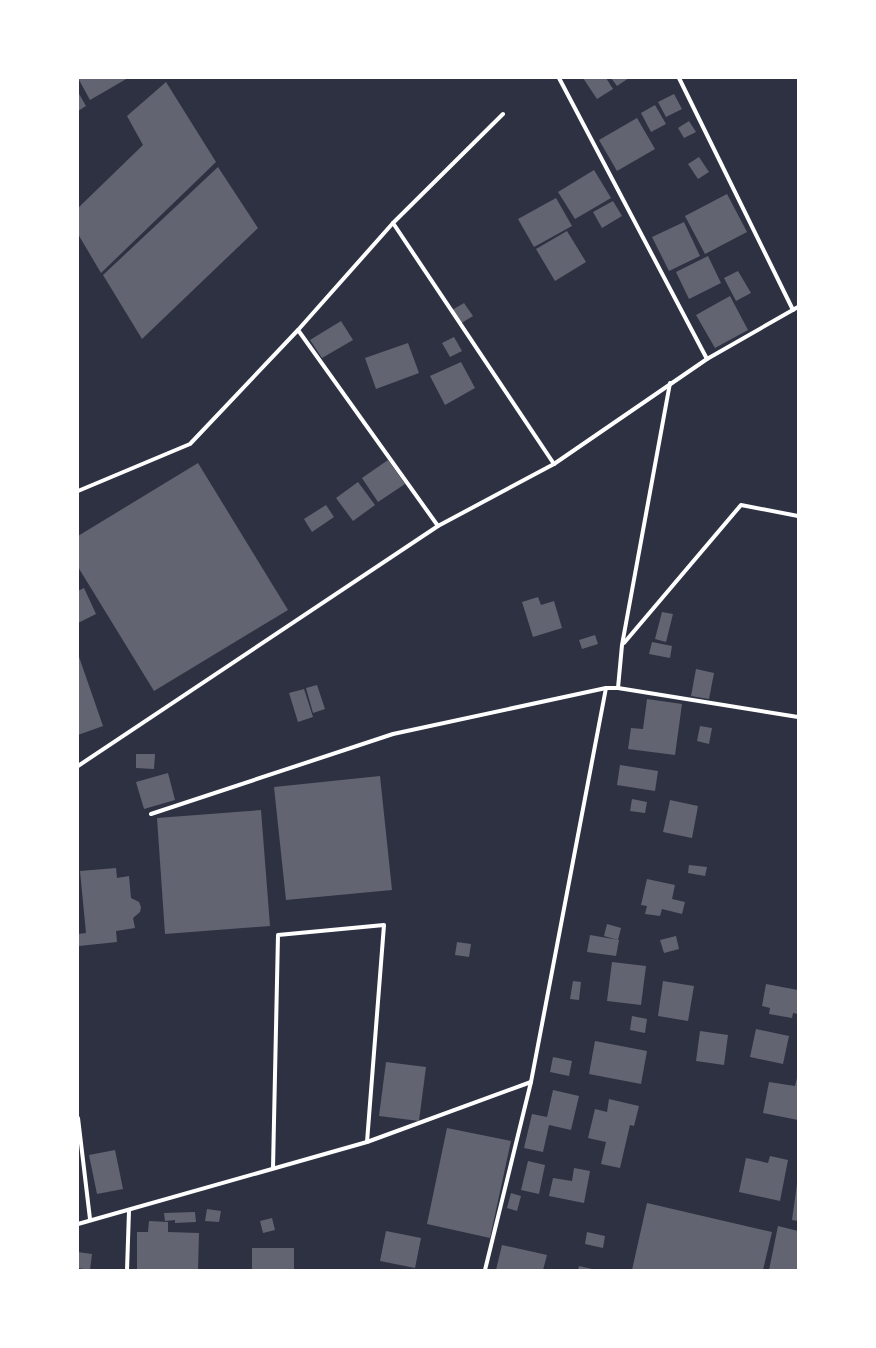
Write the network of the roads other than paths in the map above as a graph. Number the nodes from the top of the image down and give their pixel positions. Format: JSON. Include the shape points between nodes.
{"nodes":[{"id":1,"x":559,"y":78,"type":"edge"},
{"id":2,"x":678,"y":78,"type":"edge"},
{"id":3,"x":503,"y":114,"type":"dead end"},
{"id":4,"x":392,"y":223,"type":"junction"},
{"id":5,"x":798,"y":307,"type":"edge"},
{"id":6,"x":793,"y":310,"type":"junction"},
{"id":7,"x":298,"y":330,"type":"junction"},
{"id":8,"x":707,"y":359,"type":"junction"},
{"id":9,"x":670,"y":383,"type":"junction"},
{"id":10,"x":554,"y":464,"type":"junction"},
{"id":11,"x":78,"y":491,"type":"edge"},
{"id":12,"x":798,"y":516,"type":"edge"},
{"id":13,"x":438,"y":526,"type":"junction"},
{"id":14,"x":622,"y":644,"type":"junction"},
{"id":15,"x":606,"y":688,"type":"junction"},
{"id":16,"x":618,"y":688,"type":"junction"},
{"id":17,"x":798,"y":717,"type":"edge"},
{"id":18,"x":78,"y":766,"type":"edge"},
{"id":19,"x":151,"y":814,"type":"dead end"},
{"id":20,"x":531,"y":1082,"type":"junction"},
{"id":21,"x":78,"y":1118,"type":"edge"},
{"id":22,"x":367,"y":1142,"type":"junction"},
{"id":23,"x":273,"y":1168,"type":"junction"},
{"id":24,"x":129,"y":1210,"type":"junction"},
{"id":25,"x":90,"y":1219,"type":"junction"},
{"id":26,"x":78,"y":1224,"type":"edge"},
{"id":27,"x":126,"y":1270,"type":"edge"},
{"id":28,"x":485,"y":1270,"type":"edge"}],
"edges":[{"from":1,"to":8,"type":"lane"},
{"from":2,"to":6,"type":"lane"},
{"from":3,"to":4,"type":"lane"},
{"from":4,"to":7,"type":"lane"},
{"from":4,"to":10,"type":"lane"},
{"from":5,"to":6,"type":"lane"},
{"from":6,"to":8,"type":"lane"},
{"from":7,"to":11,"type":"lane","via":[[190,444]]},
{"from":7,"to":13,"type":"lane"},
{"from":8,"to":9,"type":"lane"},
{"from":9,"to":10,"type":"lane"},
{"from":9,"to":14,"type":"lane"},
{"from":10,"to":13,"type":"lane"},
{"from":12,"to":14,"type":"lane","via":[[741,505]]},
{"from":13,"to":18,"type":"lane"},
{"from":14,"to":16,"type":"lane"},
{"from":15,"to":16,"type":"lane"},
{"from":15,"to":19,"type":"lane","via":[[393,734]]},
{"from":15,"to":20,"type":"lane"},
{"from":16,"to":17,"type":"lane"},
{"from":20,"to":22,"type":"lane"},
{"from":20,"to":28,"type":"lane"},
{"from":21,"to":25,"type":"lane"},
{"from":22,"to":23,"type":"lane"},
{"from":22,"to":23,"type":"lane","via":[[384,925],[278,935]]},
{"from":23,"to":24,"type":"lane"},
{"from":24,"to":25,"type":"lane"},
{"from":24,"to":27,"type":"lane"},
{"from":25,"to":26,"type":"lane"}]}
